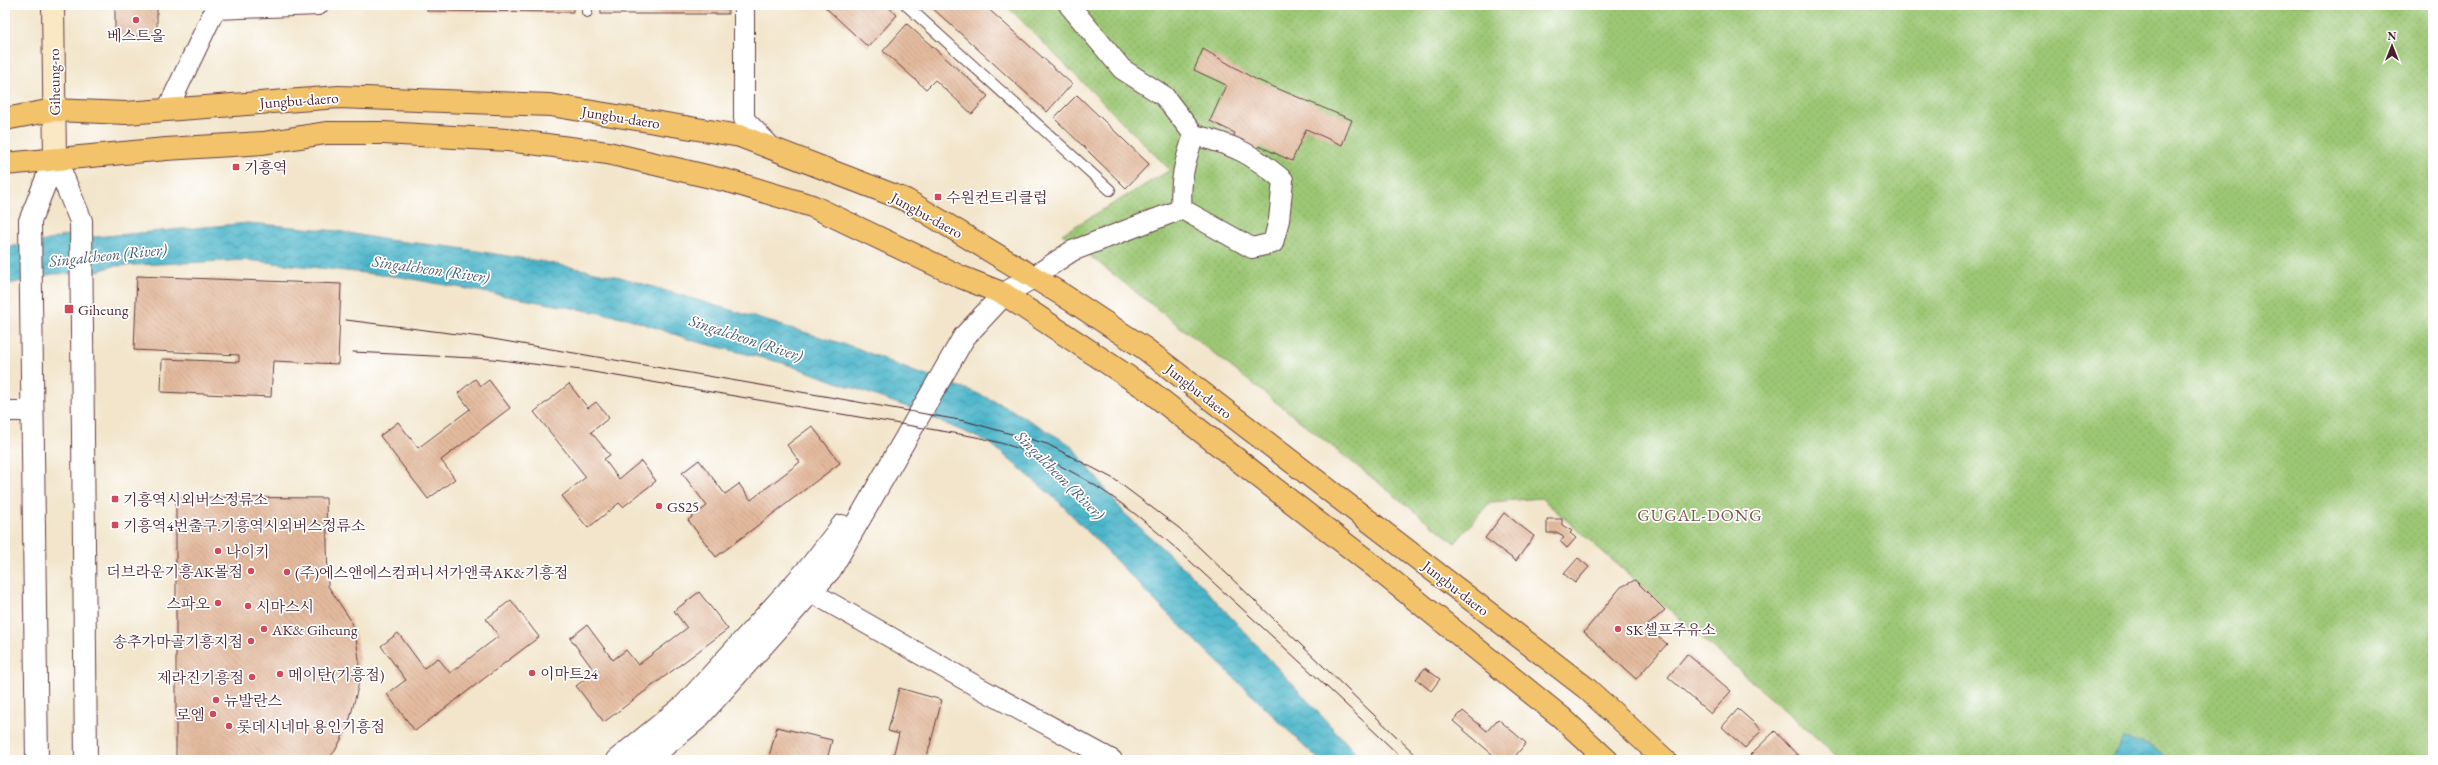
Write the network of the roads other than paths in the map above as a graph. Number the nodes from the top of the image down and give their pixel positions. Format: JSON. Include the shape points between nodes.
{"nodes":[{"id":1,"x":53,"y":5,"type":"edge"},
{"id":2,"x":318,"y":5,"type":"edge"},
{"id":3,"x":744,"y":5,"type":"edge"},
{"id":4,"x":906,"y":5,"type":"edge"},
{"id":5,"x":1069,"y":5,"type":"edge"},
{"id":6,"x":216,"y":7,"type":"edge"},
{"id":7,"x":54,"y":110,"type":"junction"},
{"id":8,"x":167,"y":110,"type":"junction"},
{"id":9,"x":5,"y":119,"type":"edge"},
{"id":10,"x":744,"y":119,"type":"junction"},
{"id":11,"x":699,"y":130,"type":"junction"},
{"id":12,"x":1194,"y":135,"type":"junction"},
{"id":13,"x":772,"y":149,"type":"junction"},
{"id":14,"x":56,"y":158,"type":"junction"},
{"id":15,"x":5,"y":164,"type":"edge"},
{"id":16,"x":1110,"y":190,"type":"dead end"},
{"id":17,"x":1182,"y":209,"type":"junction"},
{"id":18,"x":1033,"y":277,"type":"junction"},
{"id":19,"x":1004,"y":294,"type":"junction"},
{"id":20,"x":5,"y":411,"type":"edge"},
{"id":21,"x":31,"y":411,"type":"junction"},
{"id":22,"x":803,"y":587,"type":"junction"},
{"id":23,"x":37,"y":760,"type":"edge"},
{"id":24,"x":86,"y":760,"type":"edge"},
{"id":25,"x":617,"y":760,"type":"edge"},
{"id":26,"x":647,"y":760,"type":"edge"},
{"id":27,"x":1112,"y":760,"type":"edge"},
{"id":28,"x":1607,"y":760,"type":"edge"},
{"id":29,"x":1665,"y":760,"type":"edge"}],
"edges":[{"from":1,"to":7,"type":"main road","name":"Giheung-ro"},
{"from":2,"to":6,"type":"street"},
{"from":3,"to":10,"type":"street"},
{"from":4,"to":16,"type":"lane"},
{"from":5,"to":12,"type":"street","via":[[1122,69],[1164,96]]},
{"from":6,"to":8,"type":"street"},
{"from":7,"to":8,"type":"main road","name":"Jungbu-daero","via":[[126,113]]},
{"from":7,"to":9,"type":"main road","name":"Jungbu-daero"},
{"from":7,"to":14,"type":"main road","name":"Giheung-ro"},
{"from":8,"to":11,"type":"main road","name":"Jungbu-daero","via":[[340,97],[550,105]]},
{"from":10,"to":11,"type":"street"},
{"from":10,"to":13,"type":"street"},
{"from":11,"to":13,"type":"main road","name":"Jungbu-daero","via":[[740,136]]},
{"from":12,"to":17,"type":"street","via":[[1185,161],[1180,193]]},
{"from":12,"to":17,"type":"street","via":[[1222,142],[1255,157],[1284,180],[1273,243],[1252,248]]},
{"from":13,"to":18,"type":"main road","name":"Jungbu-daero","via":[[906,200]]},
{"from":14,"to":15,"type":"main road","name":"Jungbu-daero"},
{"from":14,"to":19,"type":"main road","name":"Jungbu-daero","via":[[263,143],[326,133],[508,140],[608,153],[732,182],[812,206],[961,277]]},
{"from":14,"to":21,"type":"street","via":[[30,221]]},
{"from":14,"to":24,"type":"street","via":[[81,221]]},
{"from":17,"to":18,"type":"street","via":[[1072,251]]},
{"from":18,"to":19,"type":"street"},
{"from":18,"to":29,"type":"main road","name":"Jungbu-daero","via":[[1150,353],[1586,688]]},
{"from":19,"to":22,"type":"street","via":[[964,337],[830,570]]},
{"from":19,"to":28,"type":"main road","name":"Jungbu-daero","via":[[1160,400],[1375,567],[1561,717]]},
{"from":20,"to":21,"type":"street"},
{"from":21,"to":23,"type":"street"},
{"from":22,"to":25,"type":"street","via":[[685,705]]},
{"from":22,"to":26,"type":"street","via":[[697,719]]},
{"from":22,"to":27,"type":"street"}]}
